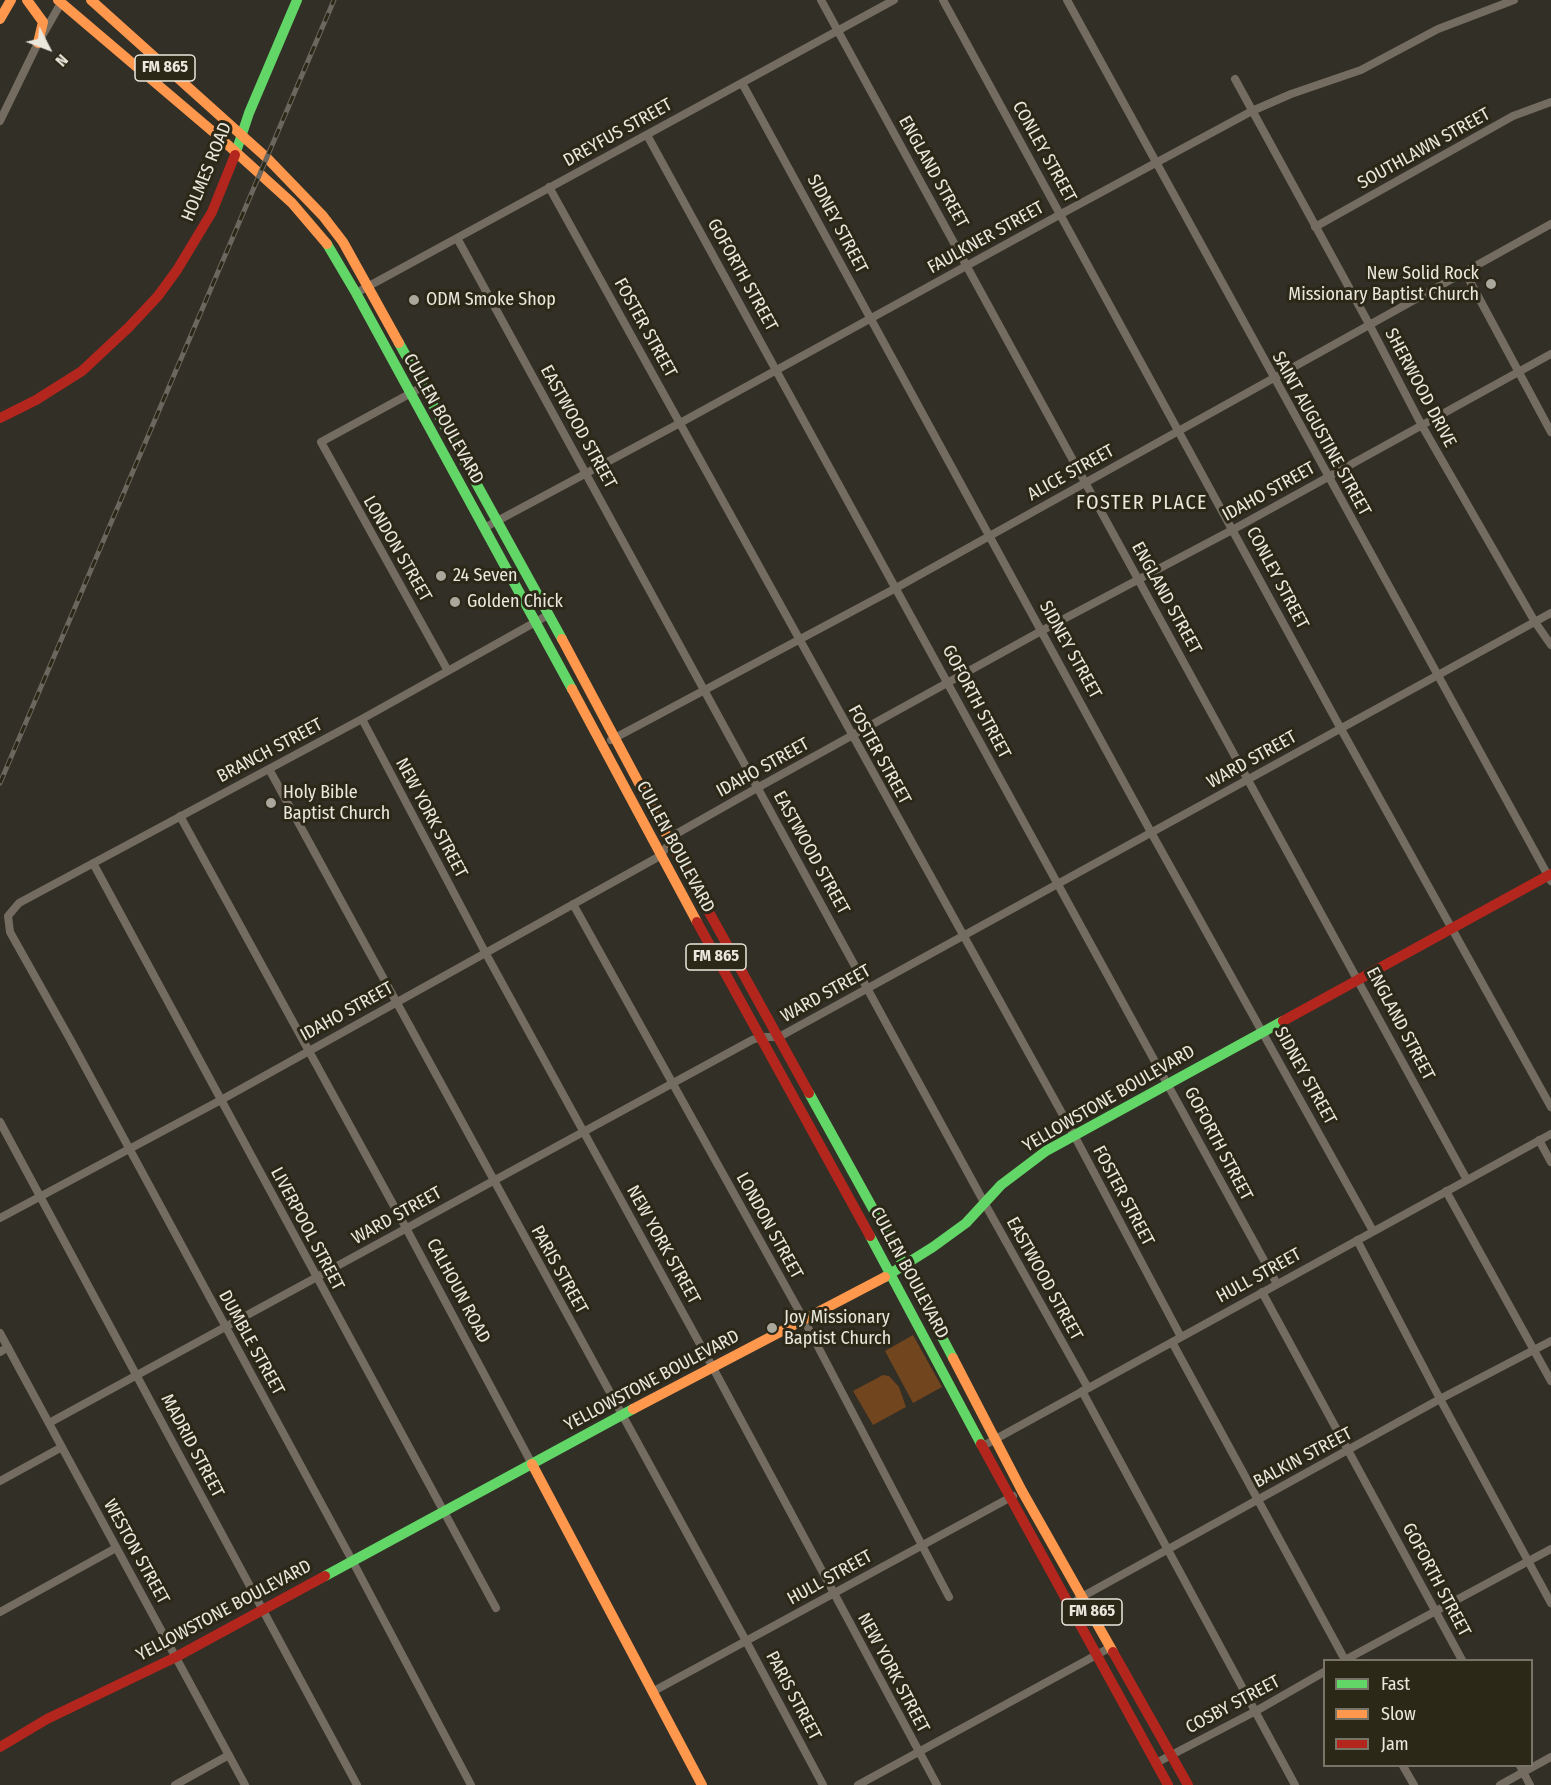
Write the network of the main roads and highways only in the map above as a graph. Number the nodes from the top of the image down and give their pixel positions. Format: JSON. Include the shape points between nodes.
{"nodes":[{"id":1,"x":11,"y":0,"type":"edge"},
{"id":2,"x":27,"y":0,"type":"edge"},
{"id":3,"x":91,"y":0,"type":"edge"},
{"id":4,"x":297,"y":0,"type":"edge"},
{"id":5,"x":61,"y":1,"type":"edge"},
{"id":6,"x":0,"y":19,"type":"edge"},
{"id":7,"x":38,"y":44,"type":"road end"},
{"id":8,"x":241,"y":134,"type":"junction"},
{"id":9,"x":235,"y":151,"type":"junction"},
{"id":10,"x":334,"y":230,"type":"junction"},
{"id":11,"x":323,"y":237,"type":"junction"},
{"id":12,"x":0,"y":418,"type":"edge"},
{"id":13,"x":1550,"y":877,"type":"edge"},
{"id":14,"x":724,"y":938,"type":"junction"},
{"id":15,"x":710,"y":945,"type":"junction"},
{"id":16,"x":836,"y":1144,"type":"junction"},
{"id":17,"x":824,"y":1150,"type":"junction"},
{"id":18,"x":904,"y":1265,"type":"junction"},
{"id":19,"x":890,"y":1274,"type":"junction"},
{"id":20,"x":532,"y":1464,"type":"junction"},
{"id":21,"x":0,"y":1747,"type":"edge"},
{"id":22,"x":702,"y":1785,"type":"edge"},
{"id":23,"x":1168,"y":1785,"type":"edge"},
{"id":24,"x":1188,"y":1785,"type":"edge"}],
"edges":[{"from":1,"to":6,"type":"main road"},
{"from":2,"to":7,"type":"main road","via":[[43,22]]},
{"from":3,"to":8,"type":"main road","name":"CULLEN BOULEVARD","number":"FM 865"},
{"from":4,"to":8,"type":"main road","name":"HOLMES ROAD"},
{"from":5,"to":9,"type":"main road","name":"CULLEN BOULEVARD","number":"FM 865"},
{"from":8,"to":9,"type":"main road","name":"HOLMES ROAD"},
{"from":8,"to":10,"type":"main road","name":"CULLEN BOULEVARD","number":"FM 865"},
{"from":9,"to":11,"type":"main road","name":"CULLEN BOULEVARD","number":"FM 865","via":[[292,202]]},
{"from":9,"to":12,"type":"main road","name":"HOLMES ROAD","via":[[212,212],[158,296],[82,371]]},
{"from":10,"to":11,"type":"main road"},
{"from":10,"to":14,"type":"main road","name":"CULLEN BOULEVARD","number":"FM 865","via":[[498,520]]},
{"from":11,"to":15,"type":"main road","name":"CULLEN BOULEVARD","number":"FM 865"},
{"from":13,"to":18,"type":"main road","name":"YELLOWSTONE BOULEVARD","via":[[1074,1135],[1020,1169],[950,1235]]},
{"from":14,"to":15,"type":"main road"},
{"from":14,"to":16,"type":"main road","name":"CULLEN BOULEVARD","number":"FM 865"},
{"from":15,"to":17,"type":"main road","name":"CULLEN BOULEVARD","number":"FM 865"},
{"from":16,"to":17,"type":"main road"},
{"from":16,"to":18,"type":"main road","name":"CULLEN BOULEVARD","number":"FM 865"},
{"from":17,"to":19,"type":"main road","name":"CULLEN BOULEVARD","number":"FM 865"},
{"from":18,"to":19,"type":"main road","name":"YELLOWSTONE BOULEVARD"},
{"from":18,"to":24,"type":"main road","name":"CULLEN BOULEVARD","number":"FM 865","via":[[1022,1491]]},
{"from":19,"to":20,"type":"main road","name":"YELLOWSTONE BOULEVARD"},
{"from":19,"to":23,"type":"main road","name":"CULLEN BOULEVARD","number":"FM 865"},
{"from":20,"to":21,"type":"main road","name":"YELLOWSTONE BOULEVARD","via":[[176,1657],[47,1719]]},
{"from":20,"to":22,"type":"main road","name":"CALHOUN ROAD"}]}
